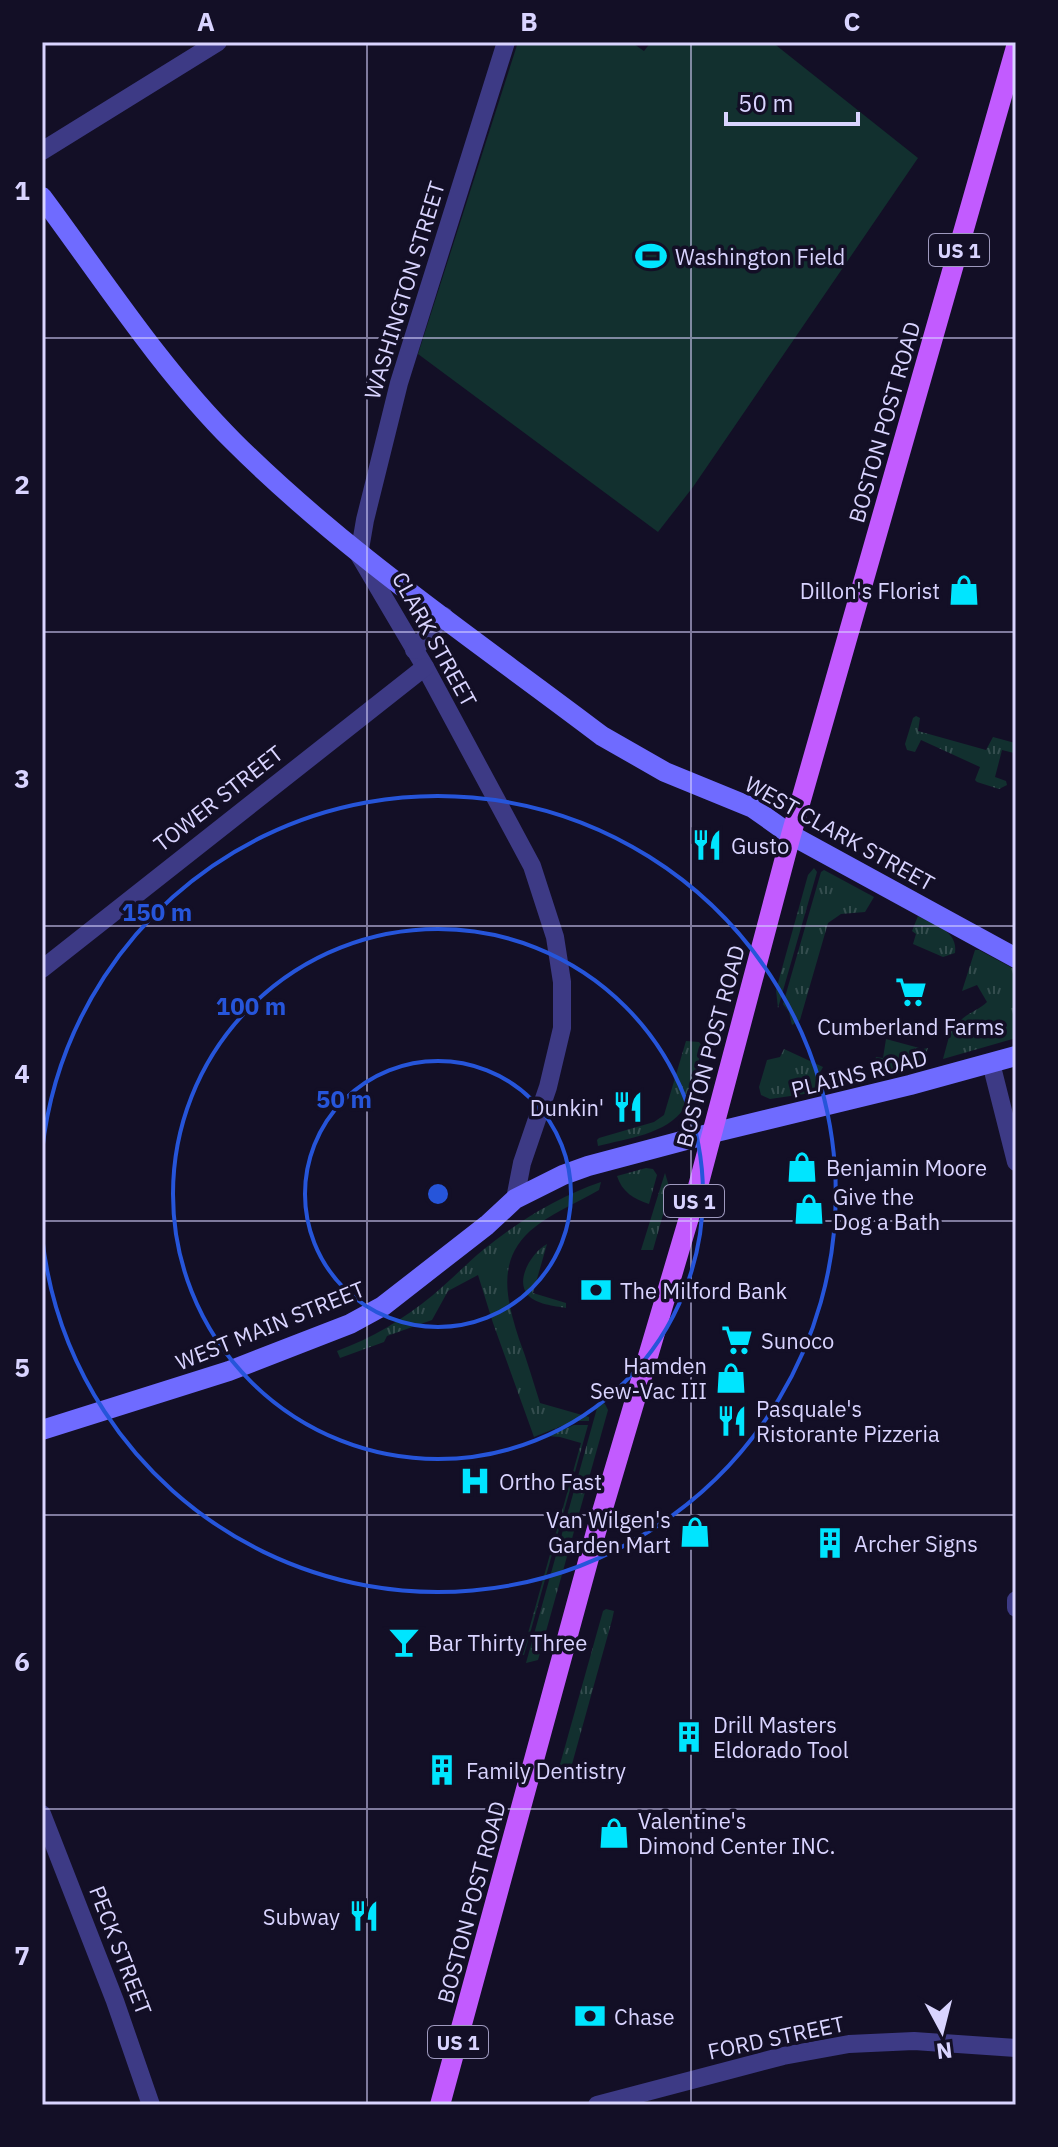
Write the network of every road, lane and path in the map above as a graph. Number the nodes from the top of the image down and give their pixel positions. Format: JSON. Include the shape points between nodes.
{"nodes":[{"id":1,"x":218,"y":42,"type":"edge"},
{"id":2,"x":506,"y":42,"type":"edge"},
{"id":3,"x":1016,"y":47,"type":"edge"},
{"id":4,"x":42,"y":151,"type":"edge"},
{"id":5,"x":42,"y":197,"type":"edge"},
{"id":6,"x":359,"y":555,"type":"junction"},
{"id":7,"x":444,"y":616,"type":"junction"},
{"id":8,"x":414,"y":650,"type":"junction"},
{"id":9,"x":425,"y":667,"type":"junction"},
{"id":10,"x":791,"y":835,"type":"junction"},
{"id":11,"x":1016,"y":958,"type":"edge"},
{"id":12,"x":42,"y":969,"type":"edge"},
{"id":13,"x":1016,"y":1056,"type":"edge"},
{"id":14,"x":991,"y":1063,"type":"junction"},
{"id":15,"x":712,"y":1133,"type":"junction"},
{"id":16,"x":1016,"y":1162,"type":"edge"},
{"id":17,"x":515,"y":1199,"type":"junction"},
{"id":18,"x":42,"y":1430,"type":"edge"},
{"id":19,"x":1016,"y":1600,"type":"edge"},
{"id":20,"x":1016,"y":1608,"type":"edge"},
{"id":21,"x":42,"y":1814,"type":"edge"},
{"id":22,"x":1016,"y":2048,"type":"edge"},
{"id":23,"x":151,"y":2105,"type":"edge"},
{"id":24,"x":440,"y":2105,"type":"edge"},
{"id":25,"x":597,"y":2105,"type":"edge"}],
"edges":[{"from":1,"to":4,"type":"street"},
{"from":2,"to":6,"type":"street","name":"WASHINGTON STREET","via":[[399,383]]},
{"from":3,"to":10,"type":"main road","name":"BOSTON POST ROAD","number":"US 1"},
{"from":5,"to":6,"type":"main road","name":"CLARK STREET","via":[[205,411]]},
{"from":6,"to":7,"type":"main road","name":"WEST CLARK STREET"},
{"from":6,"to":8,"type":"street","name":"CLARK STREET"},
{"from":7,"to":8,"type":"street"},
{"from":7,"to":10,"type":"main road","name":"WEST CLARK STREET","via":[[602,736],[665,772],[753,808]]},
{"from":8,"to":9,"type":"street","name":"CLARK STREET"},
{"from":9,"to":12,"type":"street","name":"TOWER STREET"},
{"from":9,"to":17,"type":"street","name":"CLARK STREET","via":[[532,866],[560,959],[562,1028]]},
{"from":10,"to":11,"type":"main road","name":"WEST CLARK STREET"},
{"from":10,"to":15,"type":"main road","name":"BOSTON POST ROAD","number":"US 1"},
{"from":13,"to":14,"type":"main road","name":"PLAINS ROAD"},
{"from":14,"to":15,"type":"main road","name":"PLAINS ROAD"},
{"from":14,"to":16,"type":"street"},
{"from":15,"to":17,"type":"main road","name":"WEST MAIN STREET","via":[[588,1166]]},
{"from":15,"to":24,"type":"main road","name":"BOSTON POST ROAD","number":"US 1","via":[[596,1532]]},
{"from":17,"to":18,"type":"main road","name":"WEST MAIN STREET","via":[[383,1306],[350,1324],[229,1371]]},
{"from":19,"to":20,"type":"street"},
{"from":21,"to":23,"type":"street","name":"PECK STREET"},
{"from":22,"to":25,"type":"street","name":"FORD STREET","via":[[914,2041],[849,2044]]}]}
